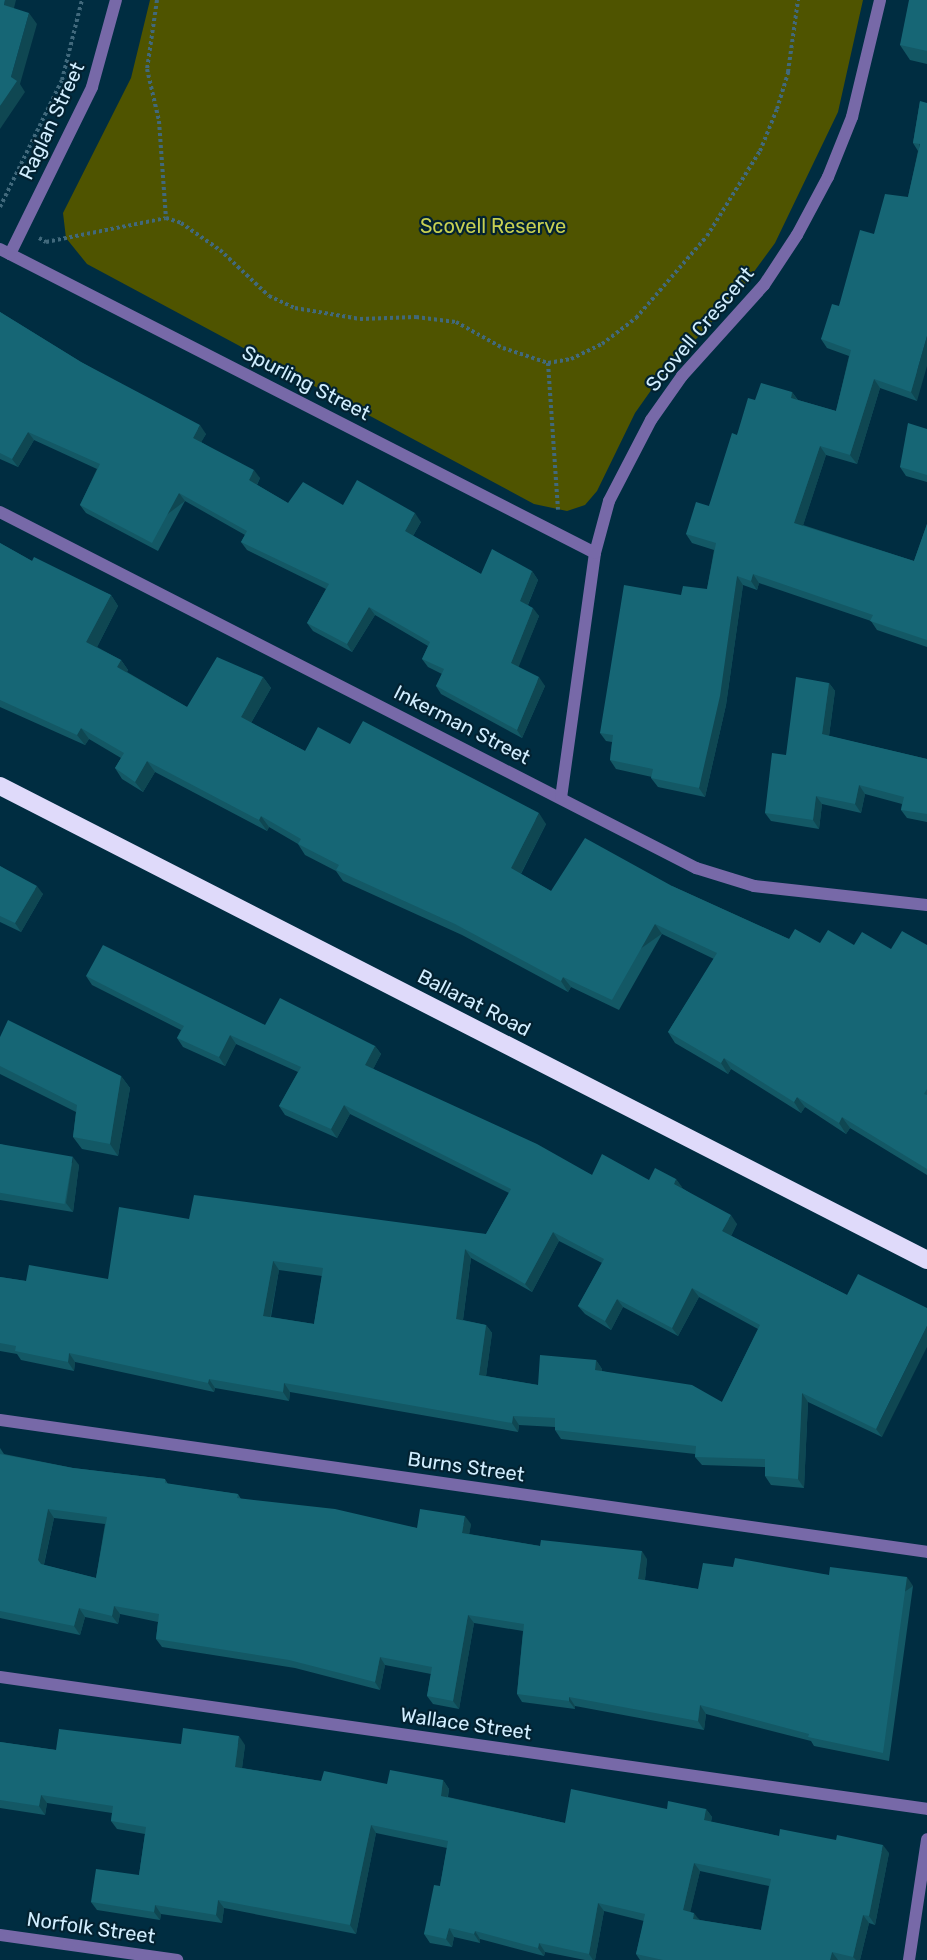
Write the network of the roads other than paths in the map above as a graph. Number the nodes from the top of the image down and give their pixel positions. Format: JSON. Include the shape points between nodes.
{"nodes":[{"id":1,"x":116,"y":0,"type":"edge"},
{"id":2,"x":880,"y":0,"type":"edge"},
{"id":3,"x":5,"y":251,"type":"edge"},
{"id":4,"x":0,"y":512,"type":"edge"},
{"id":5,"x":595,"y":553,"type":"junction"},
{"id":6,"x":0,"y":786,"type":"edge"},
{"id":7,"x":561,"y":798,"type":"junction"},
{"id":8,"x":927,"y":905,"type":"edge"},
{"id":9,"x":927,"y":1260,"type":"edge"},
{"id":10,"x":0,"y":1420,"type":"edge"},
{"id":11,"x":927,"y":1552,"type":"edge"},
{"id":12,"x":0,"y":1677,"type":"edge"},
{"id":13,"x":927,"y":1809,"type":"edge"},
{"id":14,"x":927,"y":1839,"type":"edge"},
{"id":15,"x":0,"y":1935,"type":"edge"},
{"id":16,"x":177,"y":1960,"type":"edge"},
{"id":17,"x":909,"y":1960,"type":"edge"}],
"edges":[{"from":1,"to":3,"type":"street","name":"Raglan Street","via":[[92,87],[23,229]]},
{"from":2,"to":5,"type":"street","name":"Scovell Crescent","via":[[852,117],[828,177],[764,285],[682,376],[651,420],[609,501]]},
{"from":3,"to":5,"type":"street","name":"Spurling Street"},
{"from":4,"to":7,"type":"street","name":"Inkerman Street"},
{"from":5,"to":7,"type":"street","name":"Scovell Crescent"},
{"from":6,"to":9,"type":"highway","name":"Ballarat Road"},
{"from":7,"to":8,"type":"street","name":"Inkerman Street","via":[[721,878],[754,886]]},
{"from":10,"to":11,"type":"street","name":"Burns Street"},
{"from":12,"to":13,"type":"street","name":"Wallace Street"},
{"from":14,"to":17,"type":"street"},
{"from":15,"to":16,"type":"street","name":"Norfolk Street"}]}
